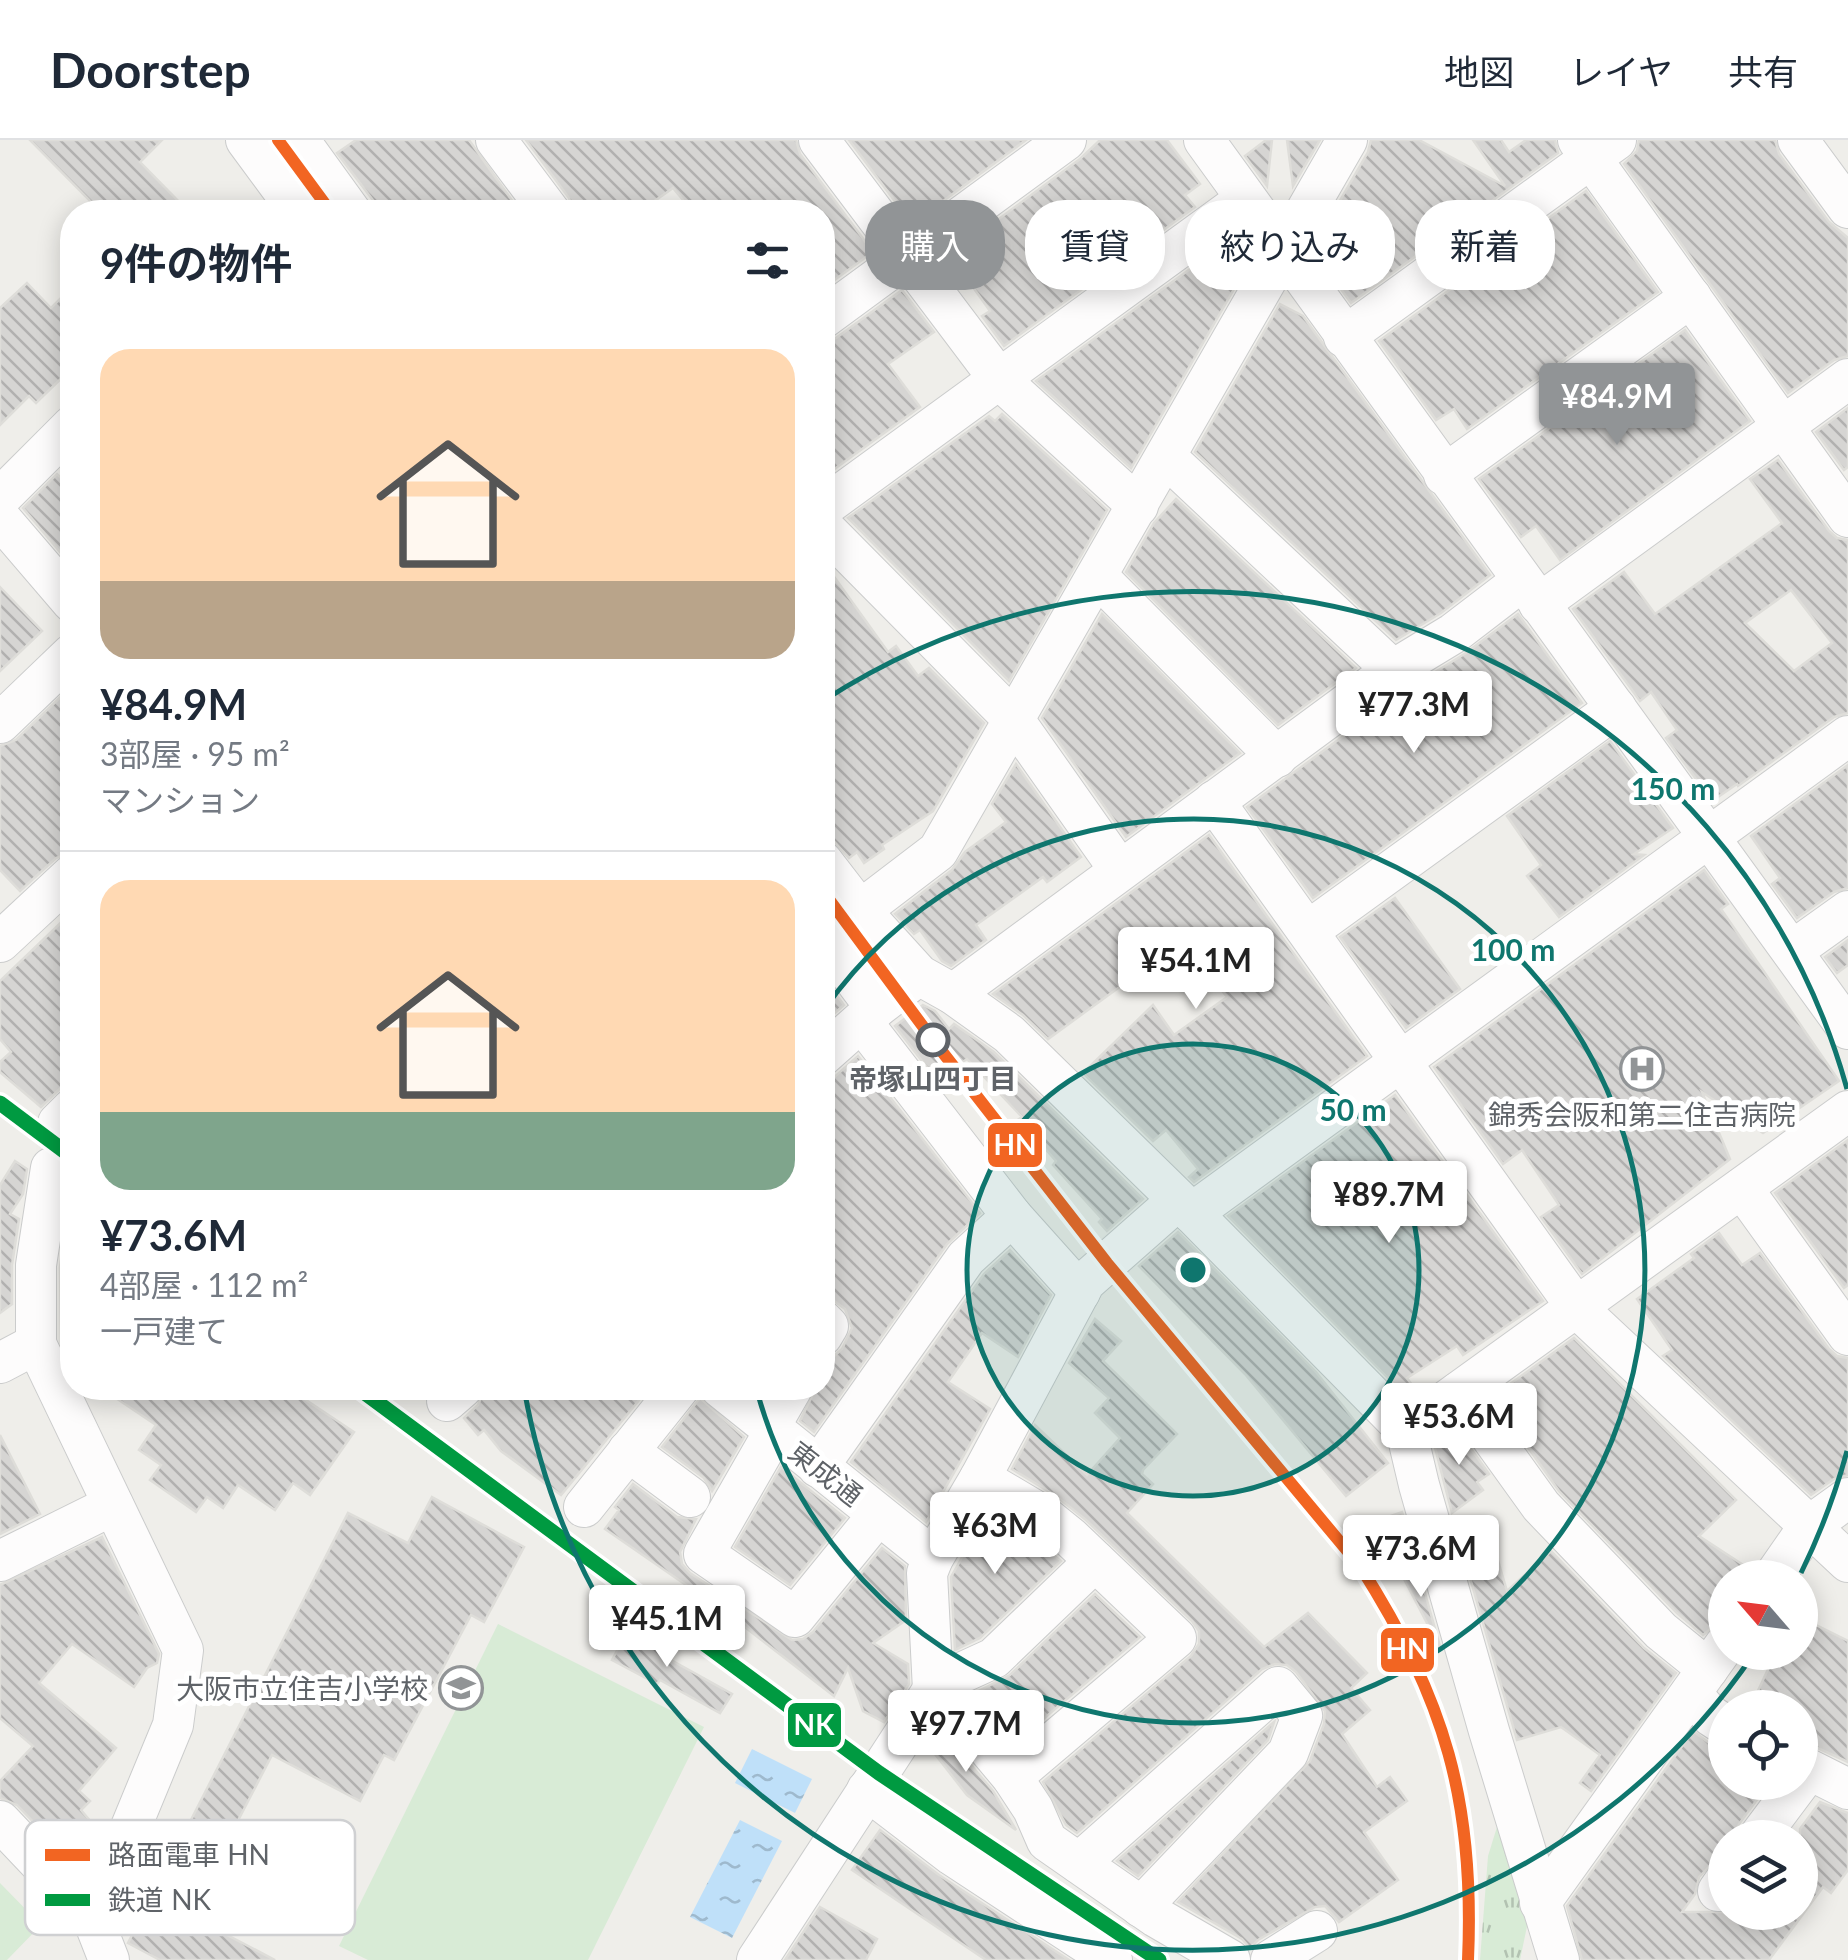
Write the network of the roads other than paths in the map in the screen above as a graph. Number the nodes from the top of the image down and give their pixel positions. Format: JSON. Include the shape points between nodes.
{"nodes":[{"id":1,"x":299,"y":140,"type":"edge"},
{"id":2,"x":496,"y":140,"type":"edge"},
{"id":3,"x":819,"y":140,"type":"edge"},
{"id":4,"x":1066,"y":140,"type":"edge"},
{"id":5,"x":1204,"y":140,"type":"edge"},
{"id":6,"x":1347,"y":140,"type":"edge"},
{"id":7,"x":1798,"y":140,"type":"edge"},
{"id":8,"x":261,"y":145,"type":"edge"},
{"id":9,"x":1595,"y":146,"type":"edge"},
{"id":10,"x":341,"y":198,"type":"edge"},
{"id":11,"x":289,"y":200,"type":"edge"},
{"id":12,"x":541,"y":200,"type":"edge"},
{"id":13,"x":984,"y":200,"type":"edge"},
{"id":14,"x":1246,"y":200,"type":"edge"},
{"id":15,"x":1313,"y":200,"type":"edge"},
{"id":16,"x":865,"y":201,"type":"edge"},
{"id":17,"x":1848,"y":208,"type":"edge"},
{"id":18,"x":1185,"y":244,"type":"edge"},
{"id":19,"x":865,"y":288,"type":"edge"},
{"id":20,"x":932,"y":290,"type":"edge"},
{"id":21,"x":1262,"y":290,"type":"edge"},
{"id":22,"x":1310,"y":290,"type":"edge"},
{"id":23,"x":1691,"y":297,"type":"junction"},
{"id":24,"x":835,"y":310,"type":"edge"},
{"id":25,"x":1344,"y":337,"type":"junction"},
{"id":26,"x":999,"y":379,"type":"junction"},
{"id":27,"x":1848,"y":379,"type":"edge"},
{"id":28,"x":1782,"y":426,"type":"junction"},
{"id":29,"x":60,"y":438,"type":"edge"},
{"id":30,"x":1166,"y":457,"type":"junction"},
{"id":31,"x":1444,"y":474,"type":"junction"},
{"id":32,"x":0,"y":498,"type":"edge"},
{"id":33,"x":835,"y":499,"type":"edge"},
{"id":34,"x":1138,"y":506,"type":"junction"},
{"id":35,"x":1848,"y":517,"type":"edge"},
{"id":36,"x":0,"y":518,"type":"edge"},
{"id":37,"x":835,"y":539,"type":"edge"},
{"id":38,"x":1097,"y":576,"type":"junction"},
{"id":39,"x":60,"y":588,"type":"edge"},
{"id":40,"x":1531,"y":593,"type":"junction"},
{"id":41,"x":60,"y":666,"type":"edge"},
{"id":42,"x":1393,"y":670,"type":"junction"},
{"id":43,"x":1616,"y":708,"type":"junction"},
{"id":44,"x":1014,"y":720,"type":"junction"},
{"id":45,"x":0,"y":723,"type":"edge"},
{"id":46,"x":1848,"y":736,"type":"edge"},
{"id":47,"x":1277,"y":757,"type":"junction"},
{"id":48,"x":1214,"y":802,"type":"junction"},
{"id":49,"x":1710,"y":836,"type":"junction"},
{"id":50,"x":1118,"y":870,"type":"junction"},
{"id":51,"x":835,"y":877,"type":"edge"},
{"id":52,"x":60,"y":884,"type":"edge"},
{"id":53,"x":860,"y":909,"type":"junction"},
{"id":54,"x":1848,"y":911,"type":"edge"},
{"id":55,"x":5,"y":928,"type":"edge"},
{"id":56,"x":835,"y":928,"type":"edge"},
{"id":57,"x":1308,"y":932,"type":"junction"},
{"id":58,"x":1792,"y":951,"type":"junction"},
{"id":59,"x":835,"y":957,"type":"edge"},
{"id":60,"x":936,"y":984,"type":"junction"},
{"id":61,"x":869,"y":1014,"type":"junction"},
{"id":62,"x":1848,"y":1030,"type":"edge"},
{"id":63,"x":835,"y":1044,"type":"edge"},
{"id":64,"x":1401,"y":1061,"type":"junction"},
{"id":65,"x":1848,"y":1111,"type":"edge"},
{"id":66,"x":51,"y":1168,"type":"dead end"},
{"id":67,"x":1742,"y":1188,"type":"junction"},
{"id":68,"x":1185,"y":1206,"type":"junction"},
{"id":69,"x":1012,"y":1216,"type":"junction"},
{"id":70,"x":1080,"y":1292,"type":"junction"},
{"id":71,"x":1577,"y":1308,"type":"junction"},
{"id":72,"x":1848,"y":1336,"type":"edge"},
{"id":73,"x":36,"y":1344,"type":"junction"},
{"id":74,"x":0,"y":1363,"type":"edge"},
{"id":75,"x":1459,"y":1392,"type":"junction"},
{"id":76,"x":60,"y":1394,"type":"edge"},
{"id":77,"x":63,"y":1400,"type":"edge"},
{"id":78,"x":669,"y":1400,"type":"edge"},
{"id":79,"x":735,"y":1400,"type":"edge"},
{"id":80,"x":786,"y":1400,"type":"edge"},
{"id":81,"x":771,"y":1430,"type":"junction"},
{"id":82,"x":1406,"y":1430,"type":"junction"},
{"id":83,"x":628,"y":1451,"type":"junction"},
{"id":84,"x":818,"y":1466,"type":"junction"},
{"id":85,"x":980,"y":1478,"type":"junction"},
{"id":86,"x":690,"y":1498,"type":"dead end"},
{"id":87,"x":1848,"y":1498,"type":"edge"},
{"id":88,"x":113,"y":1505,"type":"junction"},
{"id":89,"x":584,"y":1507,"type":"dead end"},
{"id":90,"x":878,"y":1514,"type":"junction"},
{"id":91,"x":1809,"y":1526,"type":"junction"},
{"id":92,"x":932,"y":1558,"type":"junction"},
{"id":93,"x":1785,"y":1560,"type":"edge"},
{"id":94,"x":1095,"y":1561,"type":"junction"},
{"id":95,"x":0,"y":1562,"type":"edge"},
{"id":96,"x":1848,"y":1562,"type":"edge"},
{"id":97,"x":1708,"y":1669,"type":"edge"},
{"id":98,"x":933,"y":1690,"type":"junction"},
{"id":99,"x":1012,"y":1777,"type":"junction"},
{"id":100,"x":1818,"y":1780,"type":"edge"},
{"id":101,"x":1848,"y":1789,"type":"edge"},
{"id":102,"x":867,"y":1790,"type":"junction"},
{"id":103,"x":134,"y":1820,"type":"edge"},
{"id":104,"x":0,"y":1821,"type":"edge"},
{"id":105,"x":25,"y":1848,"type":"edge"},
{"id":106,"x":1079,"y":1862,"type":"junction"},
{"id":107,"x":1540,"y":1902,"type":"junction"},
{"id":108,"x":1141,"y":1907,"type":"junction"},
{"id":109,"x":1317,"y":1930,"type":"dead end"},
{"id":110,"x":98,"y":1935,"type":"edge"},
{"id":111,"x":109,"y":1960,"type":"edge"},
{"id":112,"x":757,"y":1960,"type":"edge"},
{"id":113,"x":1112,"y":1960,"type":"edge"},
{"id":114,"x":1230,"y":1960,"type":"edge"},
{"id":115,"x":1271,"y":1960,"type":"edge"},
{"id":116,"x":1560,"y":1960,"type":"edge"}],
"edges":[{"from":1,"to":10,"type":"street"},
{"from":2,"to":12,"type":"street"},
{"from":3,"to":16,"type":"street"},
{"from":4,"to":13,"type":"street"},
{"from":5,"to":14,"type":"street"},
{"from":6,"to":15,"type":"street"},
{"from":7,"to":17,"type":"street"},
{"from":8,"to":11,"type":"street"},
{"from":9,"to":23,"type":"street"},
{"from":9,"to":25,"type":"street"},
{"from":18,"to":26,"type":"street"},
{"from":19,"to":24,"type":"street"},
{"from":20,"to":26,"type":"street"},
{"from":21,"to":30,"type":"street"},
{"from":22,"to":25,"type":"street"},
{"from":23,"to":28,"type":"street"},
{"from":23,"to":31,"type":"street"},
{"from":25,"to":31,"type":"street"},
{"from":26,"to":33,"type":"street"},
{"from":26,"to":34,"type":"street"},
{"from":27,"to":28,"type":"street"},
{"from":28,"to":35,"type":"street"},
{"from":28,"to":40,"type":"street"},
{"from":29,"to":32,"type":"street"},
{"from":30,"to":34,"type":"street"},
{"from":30,"to":42,"type":"street"},
{"from":31,"to":40,"type":"street"},
{"from":34,"to":38,"type":"street"},
{"from":36,"to":39,"type":"street"},
{"from":37,"to":44,"type":"street"},
{"from":38,"to":44,"type":"street"},
{"from":38,"to":47,"type":"street"},
{"from":40,"to":42,"type":"street"},
{"from":40,"to":43,"type":"street"},
{"from":41,"to":45,"type":"street"},
{"from":42,"to":47,"type":"street"},
{"from":43,"to":49,"type":"street"},
{"from":43,"to":57,"type":"street"},
{"from":44,"to":50,"type":"street"},
{"from":44,"to":53,"type":"street","via":[[938,851]]},
{"from":46,"to":49,"type":"street"},
{"from":47,"to":48,"type":"street"},
{"from":48,"to":50,"type":"street"},
{"from":48,"to":57,"type":"street"},
{"from":49,"to":58,"type":"street"},
{"from":49,"to":64,"type":"street"},
{"from":50,"to":60,"type":"street"},
{"from":51,"to":53,"type":"street"},
{"from":52,"to":55,"type":"street"},
{"from":53,"to":56,"type":"street"},
{"from":53,"to":60,"type":"street"},
{"from":54,"to":58,"type":"street"},
{"from":57,"to":64,"type":"street"},
{"from":58,"to":62,"type":"street"},
{"from":59,"to":61,"type":"street"},
{"from":60,"to":61,"type":"street"},
{"from":60,"to":68,"type":"street","via":[[1009,1034]]},
{"from":61,"to":63,"type":"street"},
{"from":61,"to":69,"type":"street"},
{"from":64,"to":68,"type":"street"},
{"from":64,"to":71,"type":"street"},
{"from":65,"to":67,"type":"street"},
{"from":66,"to":73,"type":"street","via":[[36,1264]]},
{"from":67,"to":71,"type":"street"},
{"from":67,"to":72,"type":"street"},
{"from":68,"to":70,"type":"street"},
{"from":68,"to":82,"type":"street"},
{"from":69,"to":70,"type":"street"},
{"from":69,"to":84,"type":"street","via":[[966,1258]]},
{"from":70,"to":85,"type":"street"},
{"from":71,"to":75,"type":"street"},
{"from":71,"to":91,"type":"street"},
{"from":73,"to":74,"type":"street"},
{"from":73,"to":76,"type":"street"},
{"from":75,"to":82,"type":"street"},
{"from":75,"to":97,"type":"street","via":[[1542,1506],[1660,1631]]},
{"from":77,"to":88,"type":"street"},
{"from":78,"to":83,"type":"street"},
{"from":79,"to":81,"type":"street","name":"東成通"},
{"from":80,"to":81,"type":"street"},
{"from":81,"to":84,"type":"street","name":"東成通"},
{"from":81,"to":90,"type":"street","via":[[704,1554],[796,1617]]},
{"from":82,"to":107,"type":"street"},
{"from":83,"to":86,"type":"street"},
{"from":83,"to":89,"type":"street"},
{"from":84,"to":90,"type":"street","name":"東成通"},
{"from":85,"to":92,"type":"street"},
{"from":85,"to":94,"type":"street","via":[[1044,1516]]},
{"from":87,"to":91,"type":"street"},
{"from":88,"to":95,"type":"street"},
{"from":88,"to":103,"type":"street","via":[[183,1650],[173,1725]]},
{"from":90,"to":92,"type":"street","name":"東成通"},
{"from":91,"to":93,"type":"street"},
{"from":91,"to":96,"type":"street"},
{"from":92,"to":98,"type":"street","via":[[927,1574]]},
{"from":94,"to":98,"type":"street","via":[[994,1658]]},
{"from":94,"to":99,"type":"street","via":[[1176,1638]]},
{"from":97,"to":107,"type":"street"},
{"from":98,"to":99,"type":"street"},
{"from":98,"to":102,"type":"street"},
{"from":99,"to":106,"type":"street","via":[[1048,1841]]},
{"from":100,"to":101,"type":"street"},
{"from":102,"to":112,"type":"street"},
{"from":102,"to":113,"type":"street"},
{"from":104,"to":105,"type":"street"},
{"from":106,"to":108,"type":"street"},
{"from":106,"to":108,"type":"street","via":[[1278,1687],[1302,1716],[1288,1754]]},
{"from":107,"to":116,"type":"street"},
{"from":108,"to":114,"type":"street"},
{"from":109,"to":115,"type":"street"},
{"from":110,"to":111,"type":"street"}]}
